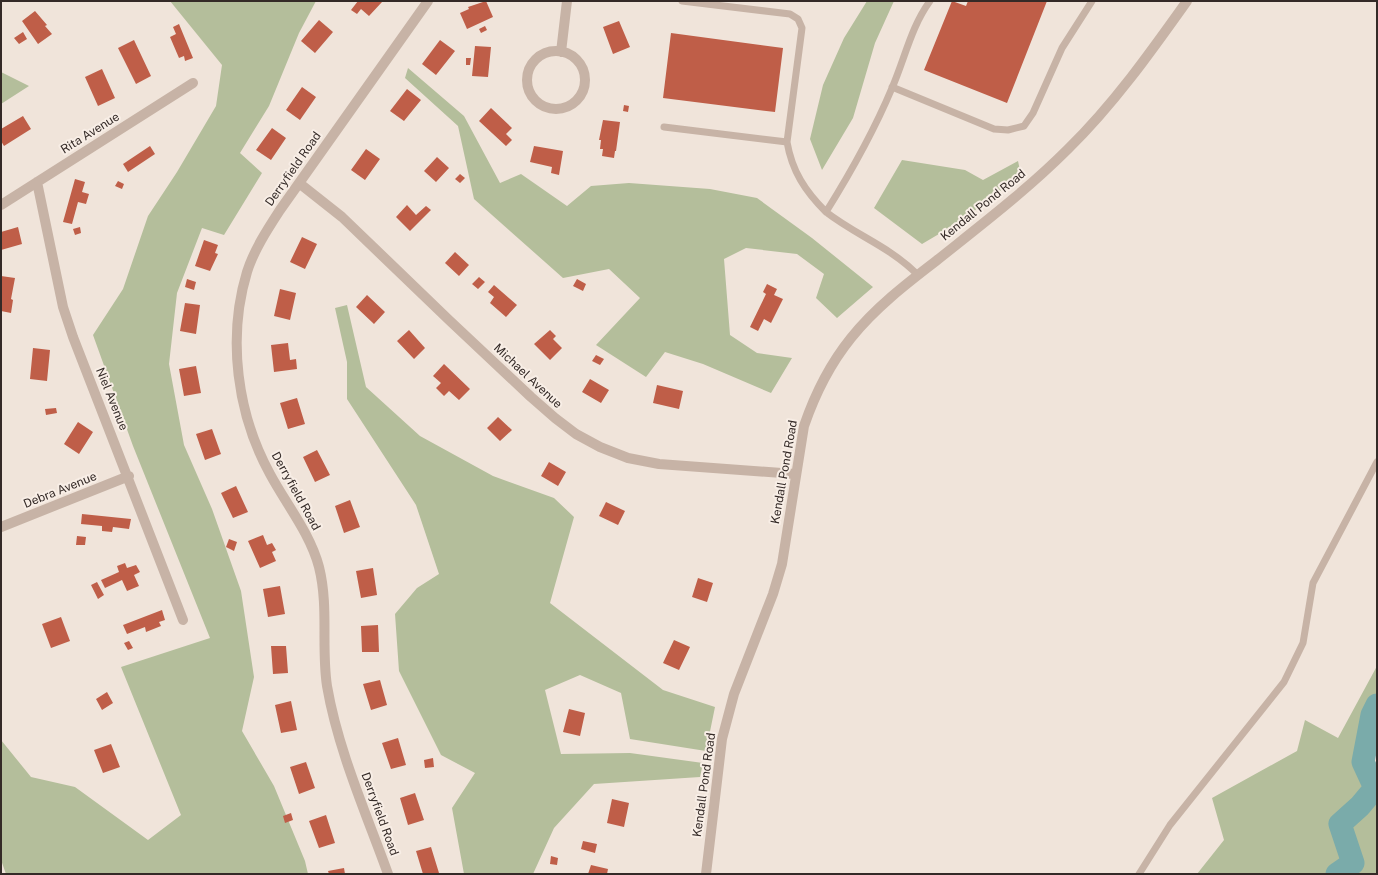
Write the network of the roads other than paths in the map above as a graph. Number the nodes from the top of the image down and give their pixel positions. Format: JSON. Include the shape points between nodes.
{"nodes":[{"id":1,"x":428,"y":1,"type":"edge"},
{"id":2,"x":567,"y":1,"type":"edge"},
{"id":3,"x":682,"y":1,"type":"edge"},
{"id":4,"x":930,"y":1,"type":"edge"},
{"id":5,"x":1092,"y":1,"type":"edge"},
{"id":6,"x":1188,"y":1,"type":"edge"},
{"id":7,"x":561,"y":52,"type":"junction"},
{"id":8,"x":193,"y":83,"type":"dead end"},
{"id":9,"x":892,"y":88,"type":"junction"},
{"id":10,"x":664,"y":127,"type":"dead end"},
{"id":11,"x":787,"y":142,"type":"junction"},
{"id":12,"x":37,"y":182,"type":"junction"},
{"id":13,"x":299,"y":183,"type":"junction"},
{"id":14,"x":1,"y":205,"type":"edge"},
{"id":15,"x":826,"y":212,"type":"junction"},
{"id":16,"x":918,"y":274,"type":"junction"},
{"id":17,"x":1377,"y":462,"type":"edge"},
{"id":18,"x":795,"y":474,"type":"junction"},
{"id":19,"x":129,"y":476,"type":"junction"},
{"id":20,"x":1,"y":527,"type":"edge"},
{"id":21,"x":183,"y":620,"type":"dead end"},
{"id":22,"x":388,"y":874,"type":"edge"},
{"id":23,"x":706,"y":874,"type":"edge"},
{"id":24,"x":1140,"y":874,"type":"edge"}],
"edges":[{"from":1,"to":13,"type":"street","name":"Derryfield Road"},
{"from":2,"to":7,"type":"street"},
{"from":3,"to":11,"type":"lane","via":[[790,14],[798,19],[802,28]]},
{"from":4,"to":9,"type":"lane","via":[[917,21]]},
{"from":5,"to":9,"type":"lane","via":[[1062,48],[1033,113],[1024,126],[1008,130],[994,129]]},
{"from":6,"to":16,"type":"street","name":"Kendall Pond Road","via":[[1129,80],[1068,149],[1034,181]]},
{"from":7,"to":7,"type":"street","via":[[571,55],[579,63],[584,73],[585,84],[573,103],[563,108],[552,108],[541,104],[532,96],[528,85],[528,73],[538,58],[548,52]]},
{"from":8,"to":12,"type":"street","name":"Rita Avenue"},
{"from":9,"to":15,"type":"lane","via":[[849,174]]},
{"from":10,"to":11,"type":"lane"},
{"from":11,"to":15,"type":"lane","via":[[802,184]]},
{"from":12,"to":14,"type":"street","name":"Rita Avenue"},
{"from":12,"to":19,"type":"street","name":"Niel Avenue","via":[[63,307]]},
{"from":13,"to":18,"type":"street","name":"Michael Avenue","via":[[342,217],[554,418],[576,434],[628,458],[658,464]]},
{"from":13,"to":22,"type":"street","name":"Derryfield Road","via":[[264,234],[247,272],[238,314],[238,368],[244,404],[260,454],[309,543],[318,565],[325,608],[325,668],[334,719]]},
{"from":15,"to":16,"type":"lane","via":[[892,252]]},
{"from":16,"to":18,"type":"street","name":"Kendall Pond Road","via":[[867,320],[835,360],[811,404]]},
{"from":17,"to":24,"type":"lane","via":[[1313,583],[1303,643],[1284,682],[1170,825]]},
{"from":18,"to":23,"type":"street","name":"Kendall Pond Road","via":[[782,564],[734,694],[722,739]]},
{"from":19,"to":20,"type":"street","name":"Debra Avenue"},
{"from":19,"to":21,"type":"street","name":"Niel Avenue"}]}
